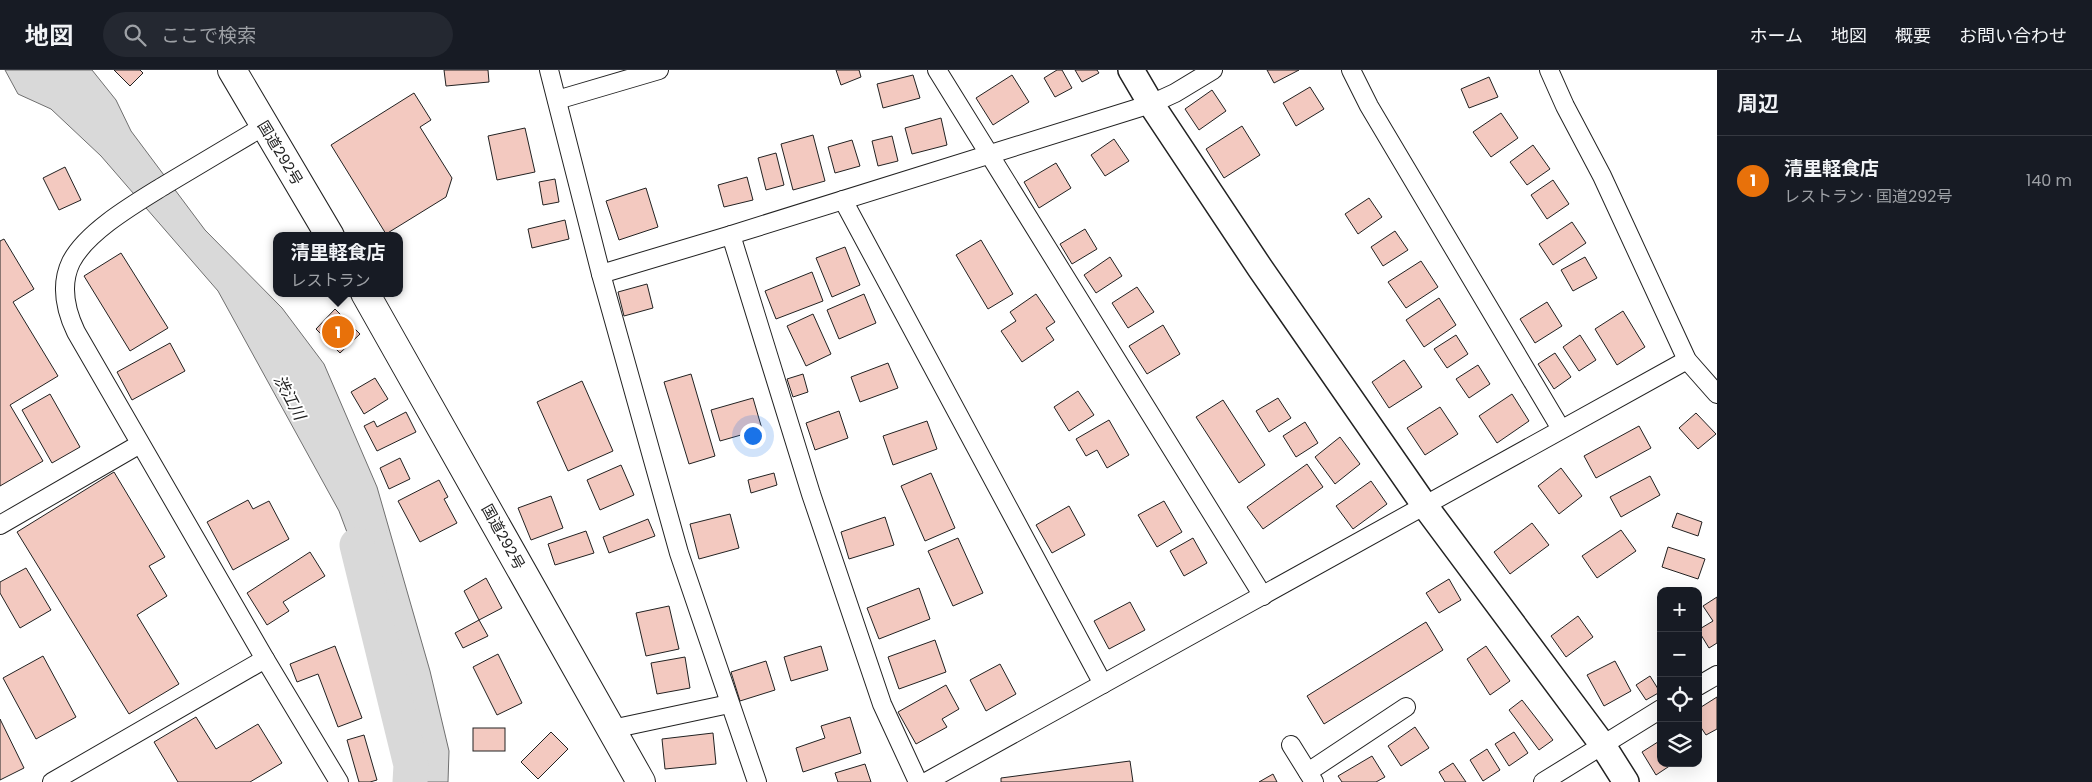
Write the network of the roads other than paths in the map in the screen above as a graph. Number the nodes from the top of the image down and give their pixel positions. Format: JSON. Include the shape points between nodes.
{"nodes":[{"id":1,"x":232,"y":70,"type":"edge"},
{"id":2,"x":550,"y":70,"type":"edge"},
{"id":3,"x":659,"y":70,"type":"edge"},
{"id":4,"x":937,"y":70,"type":"edge"},
{"id":5,"x":1131,"y":70,"type":"edge"},
{"id":6,"x":1213,"y":70,"type":"edge"},
{"id":7,"x":1351,"y":70,"type":"edge"},
{"id":8,"x":1549,"y":70,"type":"edge"},
{"id":9,"x":557,"y":100,"type":"junction"},
{"id":10,"x":1151,"y":104,"type":"junction"},
{"id":11,"x":264,"y":126,"type":"junction"},
{"id":12,"x":989,"y":154,"type":"junction"},
{"id":13,"x":843,"y":200,"type":"junction"},
{"id":14,"x":328,"y":232,"type":"edge"},
{"id":15,"x":731,"y":236,"type":"junction"},
{"id":16,"x":601,"y":274,"type":"junction"},
{"id":17,"x":367,"y":297,"type":"edge"},
{"id":18,"x":1687,"y":360,"type":"junction"},
{"id":19,"x":1717,"y":394,"type":"edge"},
{"id":20,"x":1561,"y":430,"type":"junction"},
{"id":21,"x":140,"y":444,"type":"junction"},
{"id":22,"x":1426,"y":506,"type":"junction"},
{"id":23,"x":0,"y":525,"type":"edge"},
{"id":24,"x":1263,"y":596,"type":"junction"},
{"id":25,"x":265,"y":659,"type":"junction"},
{"id":26,"x":1717,"y":675,"type":"edge"},
{"id":27,"x":1104,"y":684,"type":"junction"},
{"id":28,"x":1702,"y":684,"type":"edge"},
{"id":29,"x":729,"y":704,"type":"junction"},
{"id":30,"x":1406,"y":706,"type":"dead end"},
{"id":31,"x":1657,"y":711,"type":"edge"},
{"id":32,"x":612,"y":730,"type":"junction"},
{"id":33,"x":1602,"y":744,"type":"junction"},
{"id":34,"x":1291,"y":745,"type":"dead end"},
{"id":35,"x":1311,"y":777,"type":"edge"},
{"id":36,"x":52,"y":782,"type":"edge"},
{"id":37,"x":339,"y":782,"type":"edge"},
{"id":38,"x":641,"y":782,"type":"edge"},
{"id":39,"x":757,"y":782,"type":"edge"},
{"id":40,"x":918,"y":782,"type":"edge"},
{"id":41,"x":926,"y":782,"type":"edge"},
{"id":42,"x":1543,"y":782,"type":"edge"},
{"id":43,"x":1626,"y":782,"type":"edge"}],
"edges":[{"from":1,"to":11,"type":"highway","name":"国道292号"},
{"from":2,"to":9,"type":"street"},
{"from":3,"to":9,"type":"street"},
{"from":4,"to":12,"type":"street"},
{"from":5,"to":10,"type":"street"},
{"from":6,"to":10,"type":"street"},
{"from":7,"to":20,"type":"street","via":[[1369,106]]},
{"from":8,"to":18,"type":"street"},
{"from":9,"to":16,"type":"street"},
{"from":10,"to":12,"type":"street"},
{"from":10,"to":22,"type":"street","via":[[1260,268]]},
{"from":11,"to":14,"type":"highway","name":"国道292号"},
{"from":11,"to":21,"type":"street","via":[[121,213],[87,241],[71,262],[65,297],[69,318]]},
{"from":12,"to":13,"type":"street"},
{"from":12,"to":24,"type":"street"},
{"from":13,"to":15,"type":"street"},
{"from":13,"to":27,"type":"street"},
{"from":15,"to":16,"type":"street"},
{"from":15,"to":40,"type":"street","via":[[811,494],[882,704]]},
{"from":16,"to":29,"type":"street","via":[[679,553]]},
{"from":17,"to":32,"type":"highway","name":"国道292号"},
{"from":18,"to":19,"type":"street"},
{"from":18,"to":20,"type":"street"},
{"from":20,"to":22,"type":"street"},
{"from":21,"to":23,"type":"street"},
{"from":21,"to":25,"type":"street"},
{"from":22,"to":24,"type":"street"},
{"from":22,"to":33,"type":"street"},
{"from":24,"to":27,"type":"street"},
{"from":25,"to":36,"type":"street"},
{"from":25,"to":37,"type":"street"},
{"from":26,"to":28,"type":"street"},
{"from":27,"to":41,"type":"street"},
{"from":29,"to":32,"type":"street"},
{"from":29,"to":39,"type":"street"},
{"from":30,"to":35,"type":"street"},
{"from":31,"to":33,"type":"street"},
{"from":32,"to":38,"type":"highway","name":"国道292号"},
{"from":33,"to":42,"type":"street"},
{"from":33,"to":43,"type":"street"},
{"from":34,"to":35,"type":"street"}]}
